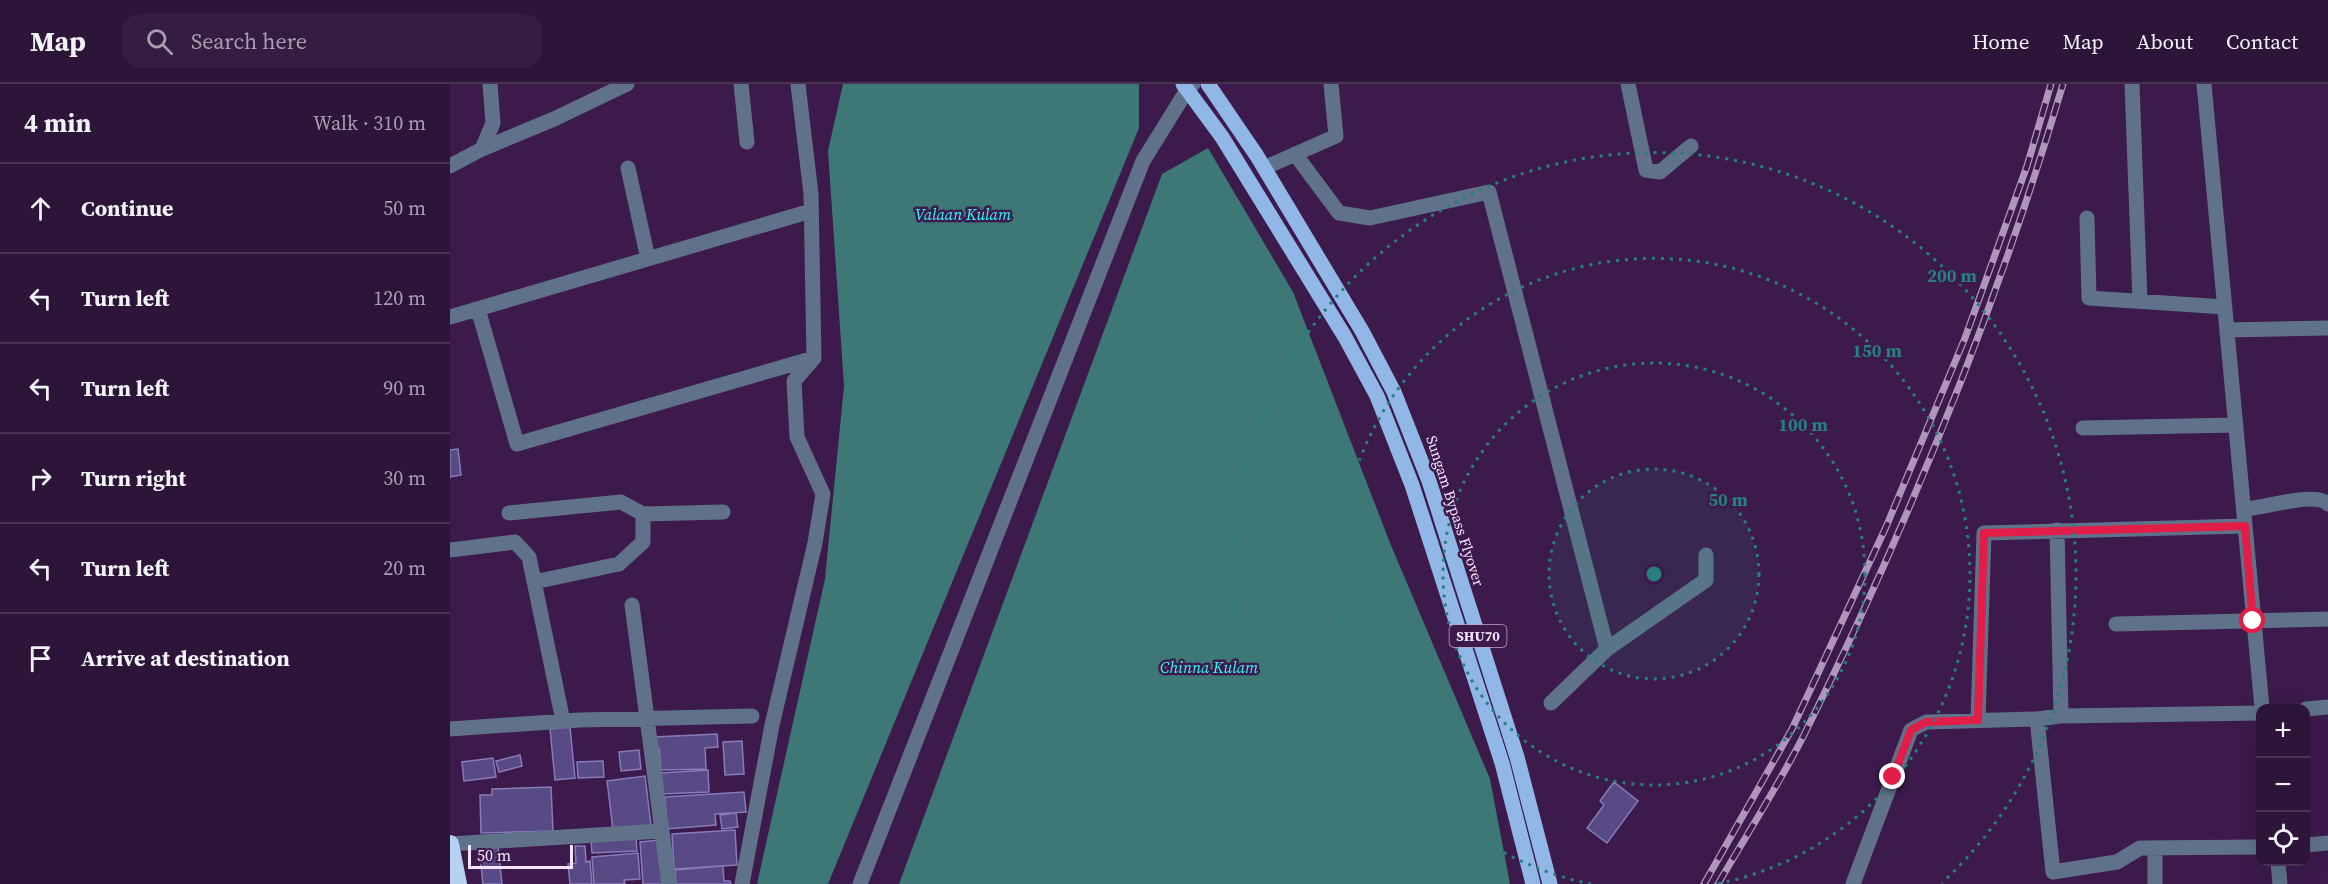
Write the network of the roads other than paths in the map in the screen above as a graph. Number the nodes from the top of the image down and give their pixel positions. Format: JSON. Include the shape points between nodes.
{"nodes":[{"id":1,"x":490,"y":84,"type":"edge"},
{"id":2,"x":627,"y":84,"type":"edge"},
{"id":3,"x":741,"y":84,"type":"edge"},
{"id":4,"x":798,"y":84,"type":"edge"},
{"id":5,"x":1208,"y":84,"type":"edge"},
{"id":6,"x":1331,"y":84,"type":"edge"},
{"id":7,"x":1628,"y":84,"type":"edge"},
{"id":8,"x":2132,"y":84,"type":"edge"},
{"id":9,"x":2204,"y":84,"type":"edge"},
{"id":10,"x":1187,"y":86,"type":"edge"},
{"id":11,"x":747,"y":142,"type":"dead end"},
{"id":12,"x":1691,"y":146,"type":"dead end"},
{"id":13,"x":482,"y":149,"type":"junction"},
{"id":14,"x":1295,"y":154,"type":"junction"},
{"id":15,"x":450,"y":166,"type":"edge"},
{"id":16,"x":628,"y":168,"type":"dead end"},
{"id":17,"x":1264,"y":168,"type":"junction"},
{"id":18,"x":811,"y":211,"type":"junction"},
{"id":19,"x":2087,"y":218,"type":"dead end"},
{"id":20,"x":648,"y":259,"type":"junction"},
{"id":21,"x":2140,"y":301,"type":"junction"},
{"id":22,"x":2225,"y":307,"type":"junction"},
{"id":23,"x":478,"y":309,"type":"junction"},
{"id":24,"x":450,"y":317,"type":"edge"},
{"id":25,"x":2328,"y":328,"type":"edge"},
{"id":26,"x":2227,"y":330,"type":"junction"},
{"id":27,"x":814,"y":358,"type":"junction"},
{"id":28,"x":2236,"y":425,"type":"junction"},
{"id":29,"x":2083,"y":428,"type":"dead end"},
{"id":30,"x":2327,"y":502,"type":"edge"},
{"id":31,"x":2244,"y":509,"type":"junction"},
{"id":32,"x":723,"y":512,"type":"dead end"},
{"id":33,"x":509,"y":513,"type":"dead end"},
{"id":34,"x":643,"y":514,"type":"junction"},
{"id":35,"x":2245,"y":526,"type":"junction"},
{"id":36,"x":2057,"y":530,"type":"junction"},
{"id":37,"x":450,"y":550,"type":"edge"},
{"id":38,"x":1706,"y":555,"type":"dead end"},
{"id":39,"x":534,"y":582,"type":"junction"},
{"id":40,"x":632,"y":605,"type":"dead end"},
{"id":41,"x":2328,"y":619,"type":"edge"},
{"id":42,"x":2253,"y":621,"type":"junction"},
{"id":43,"x":2116,"y":624,"type":"dead end"},
{"id":44,"x":1607,"y":650,"type":"junction"},
{"id":45,"x":1551,"y":703,"type":"dead end"},
{"id":46,"x":2262,"y":704,"type":"edge"},
{"id":47,"x":2328,"y":707,"type":"edge"},
{"id":48,"x":2310,"y":709,"type":"edge"},
{"id":49,"x":2256,"y":713,"type":"edge"},
{"id":50,"x":752,"y":716,"type":"dead end"},
{"id":51,"x":2061,"y":716,"type":"junction"},
{"id":52,"x":2037,"y":718,"type":"junction"},
{"id":53,"x":647,"y":719,"type":"junction"},
{"id":54,"x":1978,"y":720,"type":"junction"},
{"id":55,"x":563,"y":721,"type":"junction"},
{"id":56,"x":450,"y":729,"type":"edge"},
{"id":57,"x":661,"y":831,"type":"junction"},
{"id":58,"x":2328,"y":843,"type":"edge"},
{"id":59,"x":450,"y":844,"type":"edge"},
{"id":60,"x":2310,"y":845,"type":"edge"},
{"id":61,"x":2256,"y":847,"type":"edge"},
{"id":62,"x":2155,"y":848,"type":"junction"},
{"id":63,"x":2278,"y":866,"type":"edge"},
{"id":64,"x":458,"y":884,"type":"edge"},
{"id":65,"x":669,"y":884,"type":"edge"},
{"id":66,"x":742,"y":884,"type":"edge"},
{"id":67,"x":860,"y":884,"type":"edge"},
{"id":68,"x":1533,"y":884,"type":"edge"},
{"id":69,"x":1550,"y":884,"type":"edge"},
{"id":70,"x":1852,"y":884,"type":"edge"},
{"id":71,"x":2156,"y":884,"type":"edge"},
{"id":72,"x":2280,"y":884,"type":"edge"}],
"edges":[{"from":1,"to":13,"type":"street","via":[[493,123]]},
{"from":2,"to":13,"type":"street"},
{"from":3,"to":11,"type":"street"},
{"from":4,"to":18,"type":"street"},
{"from":5,"to":17,"type":"main road","name":"Sungam Bypass Flyover","number":"SHU70"},
{"from":6,"to":14,"type":"street","via":[[1336,136]]},
{"from":7,"to":12,"type":"street","via":[[1646,170],[1660,172]]},
{"from":8,"to":21,"type":"street"},
{"from":9,"to":22,"type":"street"},
{"from":10,"to":67,"type":"street","via":[[1143,161]]},
{"from":10,"to":68,"type":"main road","number":"SHU70","via":[[1345,337],[1377,396],[1412,485],[1502,763]]},
{"from":13,"to":15,"type":"street"},
{"from":14,"to":17,"type":"street"},
{"from":14,"to":44,"type":"street","via":[[1339,213],[1370,218],[1489,192]]},
{"from":16,"to":20,"type":"street"},
{"from":17,"to":69,"type":"main road","name":"Sungam Bypass Flyover","number":"SHU70","via":[[1362,330],[1394,392],[1430,481],[1517,757]]},
{"from":18,"to":20,"type":"street"},
{"from":18,"to":27,"type":"street"},
{"from":19,"to":21,"type":"street","via":[[2089,298]]},
{"from":20,"to":23,"type":"street"},
{"from":21,"to":22,"type":"street"},
{"from":22,"to":26,"type":"street"},
{"from":23,"to":24,"type":"street"},
{"from":23,"to":27,"type":"street","via":[[518,444]]},
{"from":25,"to":26,"type":"street"},
{"from":26,"to":28,"type":"street"},
{"from":27,"to":66,"type":"street","via":[[794,381],[797,437],[823,494]]},
{"from":28,"to":29,"type":"street"},
{"from":28,"to":31,"type":"street"},
{"from":30,"to":31,"type":"street","via":[[2308,497]]},
{"from":31,"to":35,"type":"street"},
{"from":32,"to":34,"type":"street"},
{"from":33,"to":34,"type":"street","via":[[621,502]]},
{"from":34,"to":39,"type":"street","via":[[643,542],[619,564]]},
{"from":35,"to":36,"type":"street"},
{"from":35,"to":42,"type":"street"},
{"from":36,"to":51,"type":"street"},
{"from":36,"to":54,"type":"street","via":[[1984,533]]},
{"from":37,"to":39,"type":"street","via":[[515,542],[528,557]]},
{"from":38,"to":44,"type":"street","via":[[1706,580]]},
{"from":39,"to":55,"type":"street"},
{"from":40,"to":53,"type":"street"},
{"from":41,"to":42,"type":"street"},
{"from":42,"to":43,"type":"street"},
{"from":42,"to":46,"type":"street"},
{"from":44,"to":45,"type":"street"},
{"from":47,"to":48,"type":"street"},
{"from":49,"to":51,"type":"street"},
{"from":50,"to":53,"type":"street"},
{"from":51,"to":52,"type":"street"},
{"from":52,"to":54,"type":"street"},
{"from":52,"to":62,"type":"street","via":[[2053,872],[2117,862],[2140,848]]},
{"from":53,"to":55,"type":"street"},
{"from":53,"to":57,"type":"street"},
{"from":54,"to":70,"type":"street","via":[[1926,722],[1911,730]]},
{"from":55,"to":56,"type":"street"},
{"from":57,"to":59,"type":"street"},
{"from":57,"to":65,"type":"street"},
{"from":58,"to":60,"type":"street"},
{"from":59,"to":64,"type":"highway"},
{"from":61,"to":62,"type":"street"},
{"from":62,"to":71,"type":"street"},
{"from":63,"to":72,"type":"street"}]}
